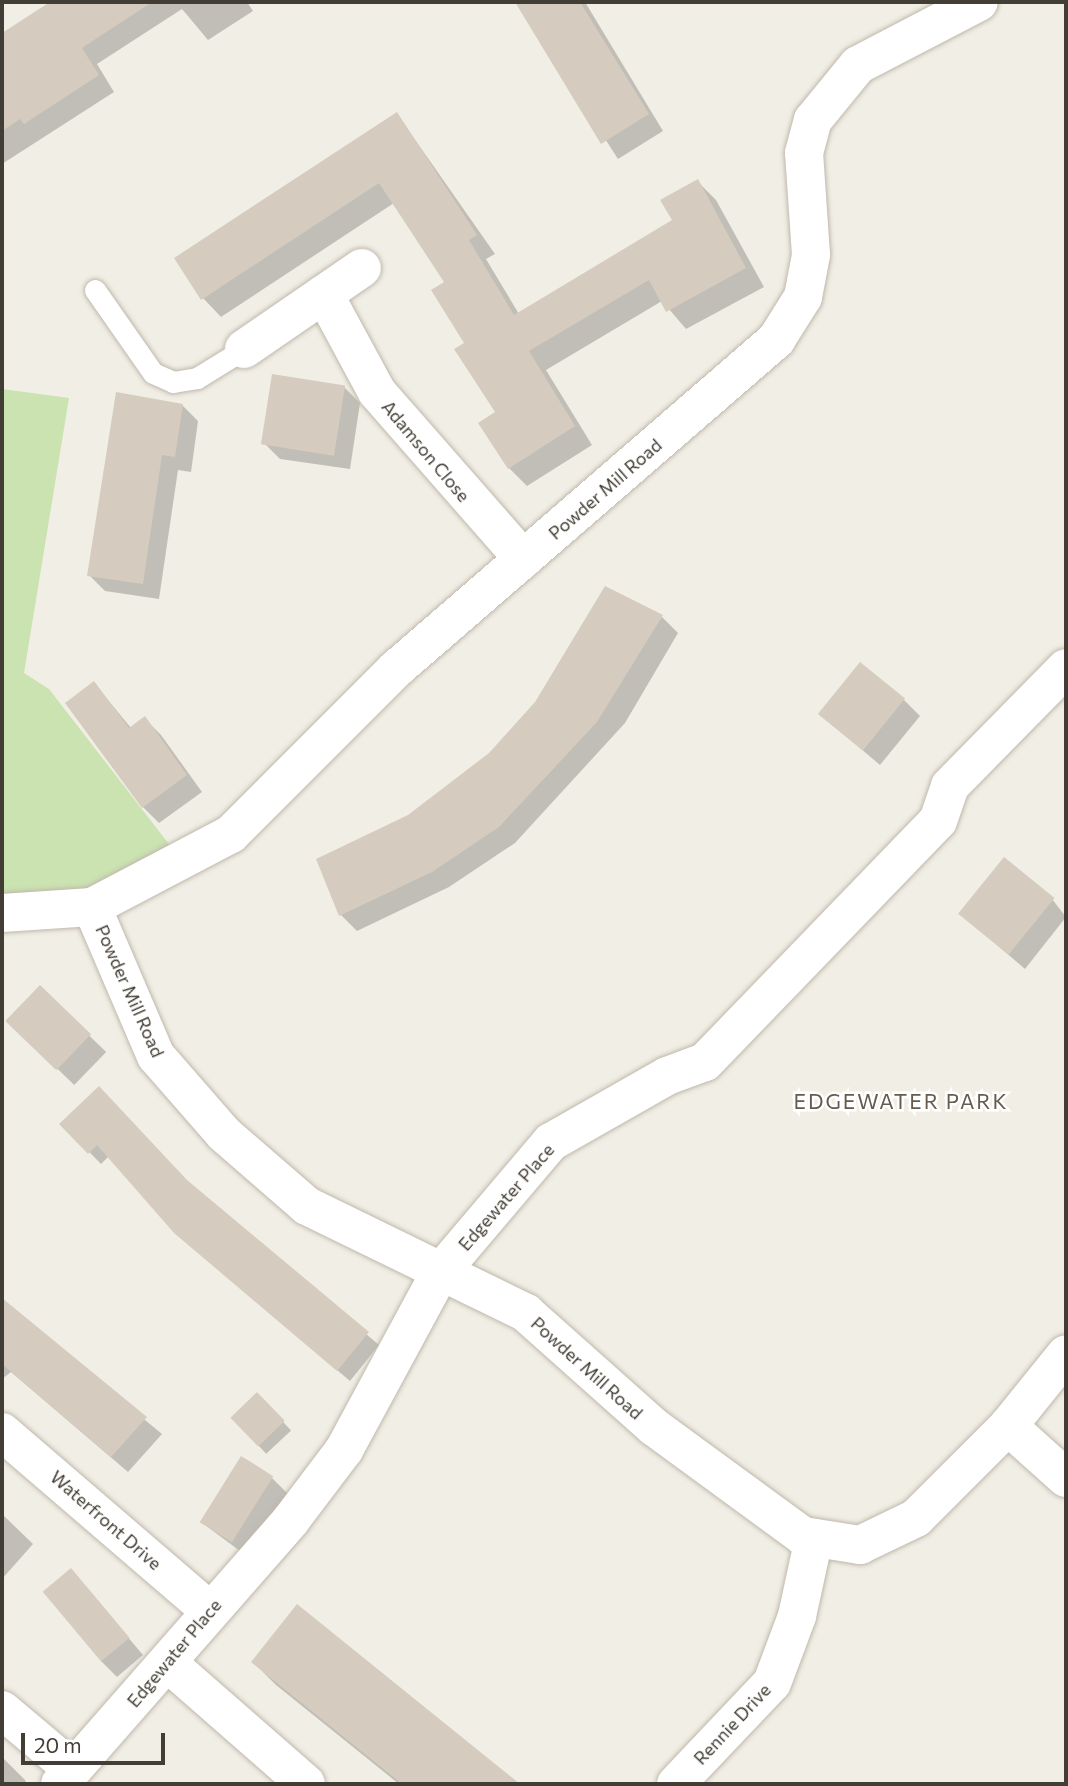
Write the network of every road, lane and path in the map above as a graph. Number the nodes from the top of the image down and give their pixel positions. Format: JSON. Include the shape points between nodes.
{"nodes":[{"id":1,"x":979,"y":2,"type":"edge"},
{"id":2,"x":362,"y":268,"type":"dead end"},
{"id":3,"x":94,"y":290,"type":"dead end"},
{"id":4,"x":324,"y":294,"type":"junction"},
{"id":5,"x":244,"y":349,"type":"joint"},
{"id":6,"x":523,"y":559,"type":"junction"},
{"id":7,"x":1066,"y":668,"type":"edge"},
{"id":8,"x":92,"y":907,"type":"junction"},
{"id":9,"x":2,"y":913,"type":"edge"},
{"id":10,"x":439,"y":1274,"type":"junction"},
{"id":11,"x":1066,"y":1354,"type":"edge"},
{"id":12,"x":1008,"y":1426,"type":"junction"},
{"id":13,"x":2,"y":1432,"type":"edge"},
{"id":14,"x":1066,"y":1478,"type":"edge"},
{"id":15,"x":814,"y":1538,"type":"junction"},
{"id":16,"x":209,"y":1610,"type":"junction"},
{"id":17,"x":169,"y":1664,"type":"junction"},
{"id":18,"x":2,"y":1710,"type":"edge"},
{"id":19,"x":66,"y":1777,"type":"edge"},
{"id":20,"x":306,"y":1784,"type":"edge"},
{"id":21,"x":676,"y":1784,"type":"edge"}],
"edges":[{"from":1,"to":6,"type":"street","name":"Powder Mill Road","via":[[891,43],[831,92],[813,120],[804,153],[811,255],[803,298],[776,340]]},
{"from":2,"to":4,"type":"street"},
{"from":3,"to":5,"type":"lane","via":[[153,373],[173,382],[197,378]]},
{"from":4,"to":5,"type":"street"},
{"from":4,"to":6,"type":"street","name":"Adamson Close","via":[[377,392]]},
{"from":6,"to":8,"type":"street","name":"Powder Mill Road","via":[[396,668],[231,834]]},
{"from":7,"to":10,"type":"street","name":"Edgewater Place","via":[[950,786],[938,821],[705,1062],[667,1076],[551,1142]]},
{"from":8,"to":9,"type":"street","name":"Powder Mill Road"},
{"from":8,"to":10,"type":"street","name":"Powder Mill Road","via":[[156,1056],[224,1134],[307,1206]]},
{"from":10,"to":15,"type":"street","name":"Powder Mill Road","via":[[526,1313],[654,1427]]},
{"from":10,"to":16,"type":"street","name":"Edgewater Place","via":[[344,1450]]},
{"from":11,"to":12,"type":"street","name":"Powder Mill Road"},
{"from":12,"to":14,"type":"street"},
{"from":12,"to":15,"type":"street","name":"Powder Mill Road","via":[[915,1518],[860,1545]]},
{"from":13,"to":16,"type":"street","name":"Waterfront Drive"},
{"from":15,"to":21,"type":"street","name":"Rennie Drive","via":[[797,1616],[772,1683]]},
{"from":16,"to":17,"type":"street","name":"Edgewater Place"},
{"from":17,"to":19,"type":"street","name":"Edgewater Place"},
{"from":17,"to":20,"type":"street"},
{"from":18,"to":19,"type":"street"}]}
